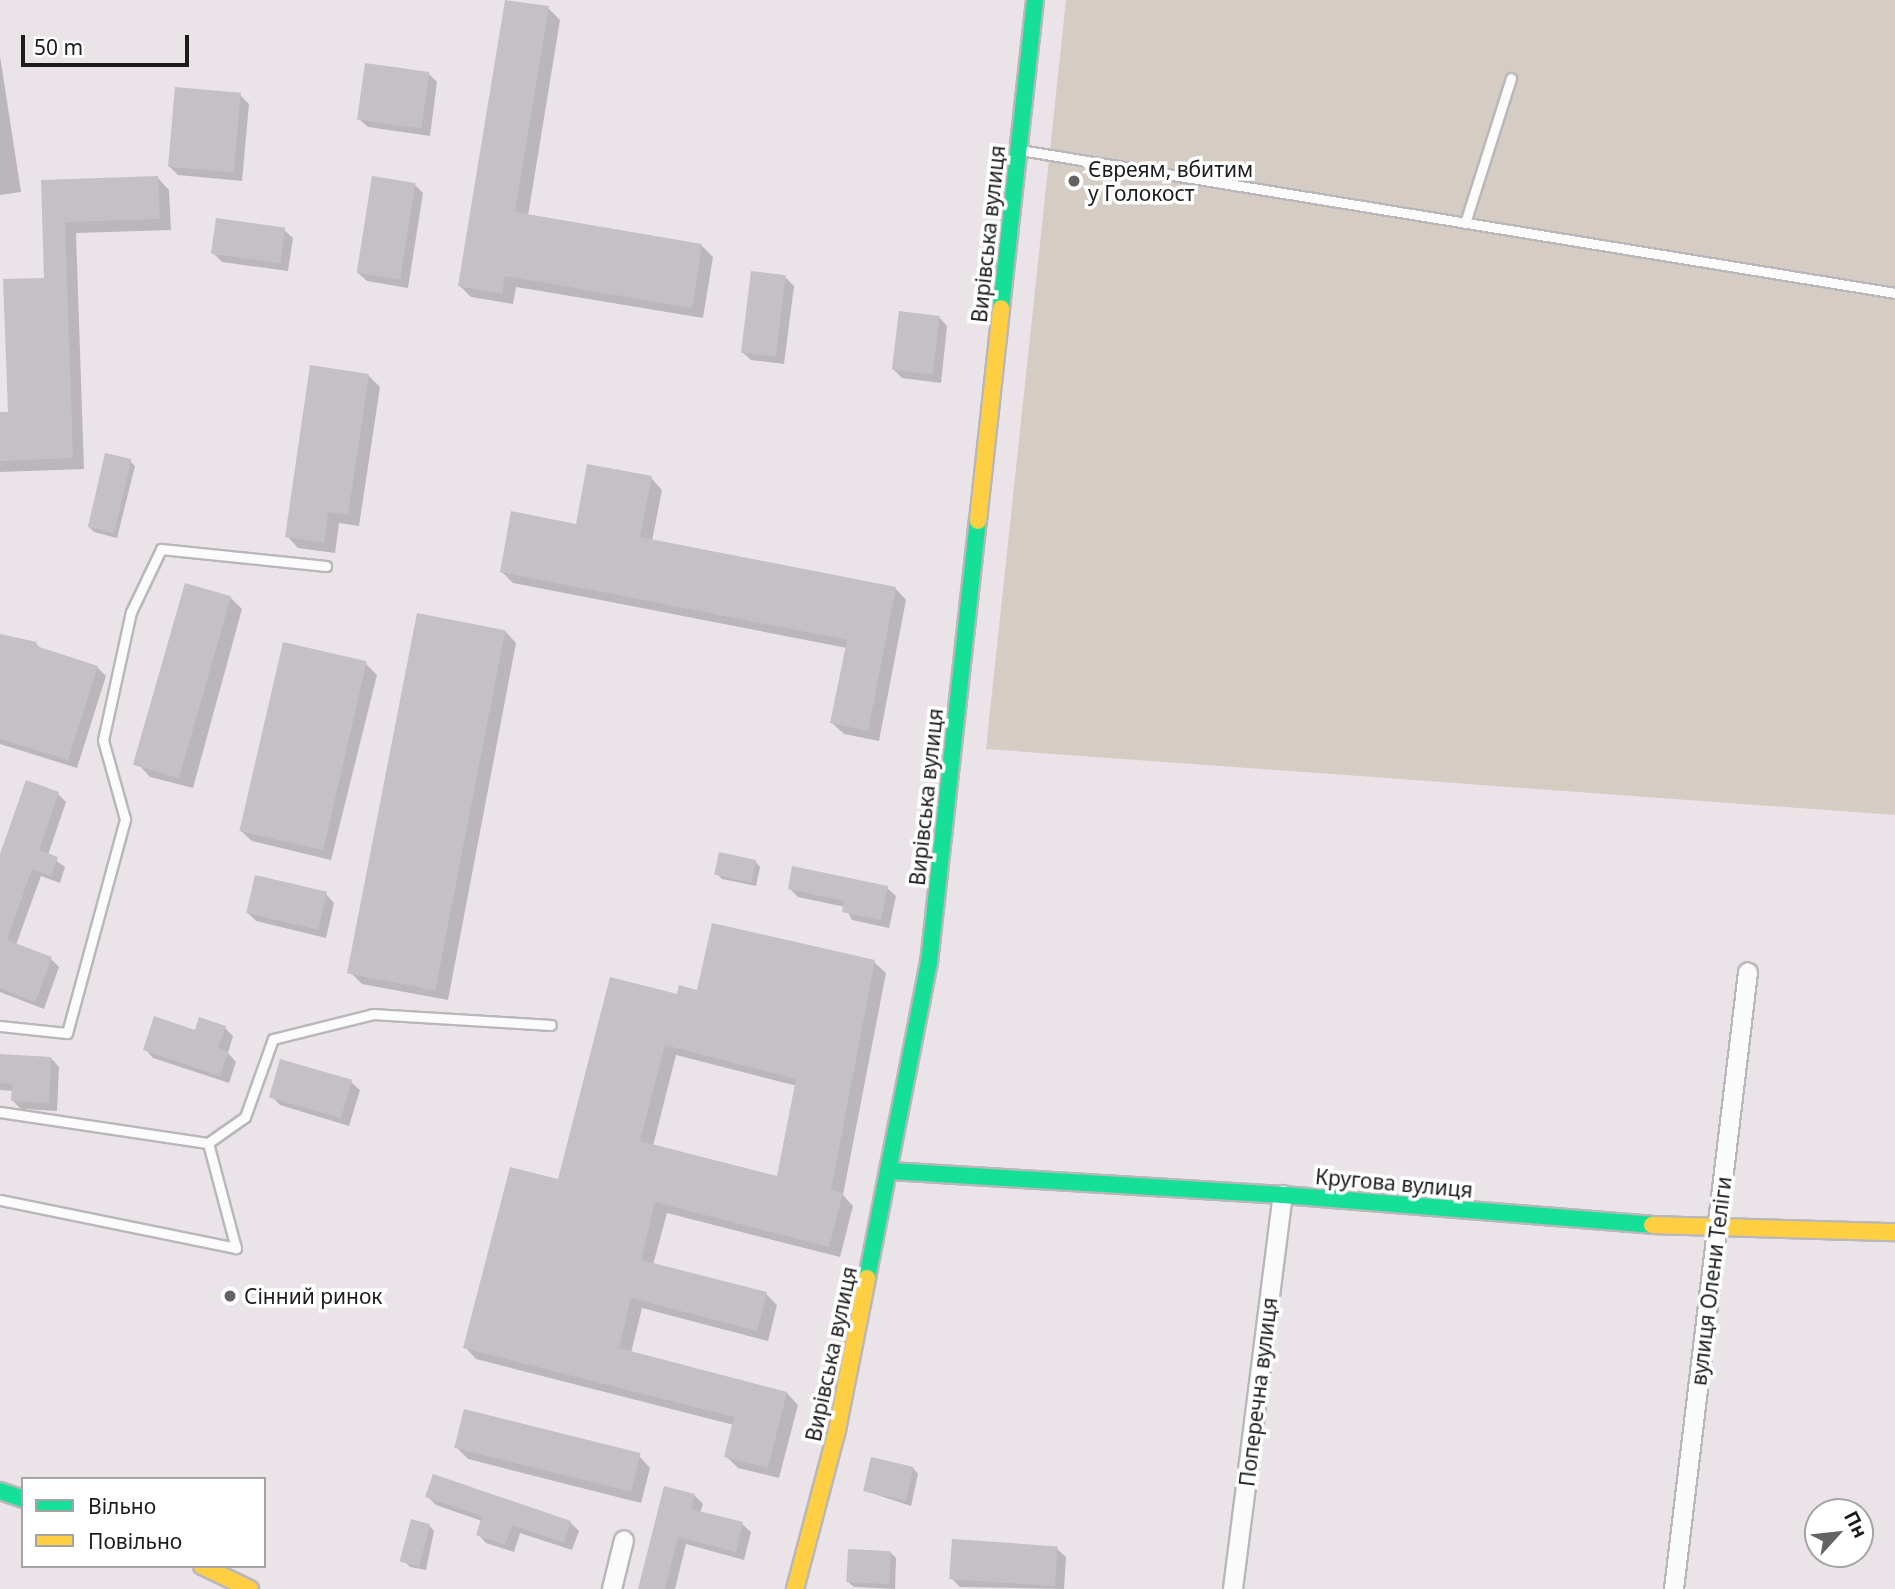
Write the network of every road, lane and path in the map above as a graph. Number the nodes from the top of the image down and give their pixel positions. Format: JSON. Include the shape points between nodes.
{"nodes":[{"id":1,"x":1035,"y":0,"type":"edge"},
{"id":2,"x":1511,"y":78,"type":"dead end"},
{"id":3,"x":1019,"y":150,"type":"junction"},
{"id":4,"x":1465,"y":223,"type":"junction"},
{"id":5,"x":1895,"y":293,"type":"edge"},
{"id":6,"x":326,"y":566,"type":"dead end"},
{"id":7,"x":1748,"y":972,"type":"dead end"},
{"id":8,"x":551,"y":1025,"type":"dead end"},
{"id":9,"x":0,"y":1026,"type":"edge"},
{"id":10,"x":0,"y":1112,"type":"edge"},
{"id":11,"x":208,"y":1143,"type":"junction"},
{"id":12,"x":890,"y":1171,"type":"junction"},
{"id":13,"x":1283,"y":1195,"type":"junction"},
{"id":14,"x":0,"y":1200,"type":"edge"},
{"id":15,"x":1717,"y":1230,"type":"junction"},
{"id":16,"x":1895,"y":1232,"type":"edge"},
{"id":17,"x":0,"y":1491,"type":"edge"},
{"id":18,"x":21,"y":1498,"type":"edge"},
{"id":19,"x":624,"y":1539,"type":"dead end"},
{"id":20,"x":206,"y":1568,"type":"edge"},
{"id":21,"x":250,"y":1589,"type":"edge"},
{"id":22,"x":612,"y":1589,"type":"edge"},
{"id":23,"x":795,"y":1589,"type":"edge"},
{"id":24,"x":1233,"y":1589,"type":"edge"},
{"id":25,"x":1674,"y":1589,"type":"edge"}],
"edges":[{"from":1,"to":3,"type":"main road","name":"Вирівська вулиця"},
{"from":2,"to":4,"type":"lane"},
{"from":3,"to":4,"type":"lane"},
{"from":3,"to":12,"type":"main road","name":"Вирівська вулиця","via":[[929,963]]},
{"from":4,"to":5,"type":"lane"},
{"from":6,"to":9,"type":"lane","via":[[161,549],[131,612],[103,740],[125,819],[67,1033]]},
{"from":7,"to":15,"type":"street","name":"вулиця Олени Теліги"},
{"from":8,"to":11,"type":"lane","via":[[373,1014],[273,1039],[245,1117]]},
{"from":10,"to":11,"type":"lane"},
{"from":11,"to":14,"type":"lane","via":[[236,1248]]},
{"from":12,"to":13,"type":"main road","name":"Кругова вулиця"},
{"from":12,"to":23,"type":"main road","name":"Вирівська вулиця","via":[[837,1430]]},
{"from":13,"to":15,"type":"main road","name":"Кругова вулиця"},
{"from":13,"to":24,"type":"street","name":"Поперечна вулиця"},
{"from":15,"to":16,"type":"main road","name":"Кругова вулиця"},
{"from":15,"to":25,"type":"street","name":"вулиця Олени Теліги"},
{"from":17,"to":18,"type":"main road"},
{"from":19,"to":22,"type":"street"},
{"from":20,"to":21,"type":"main road"}]}
